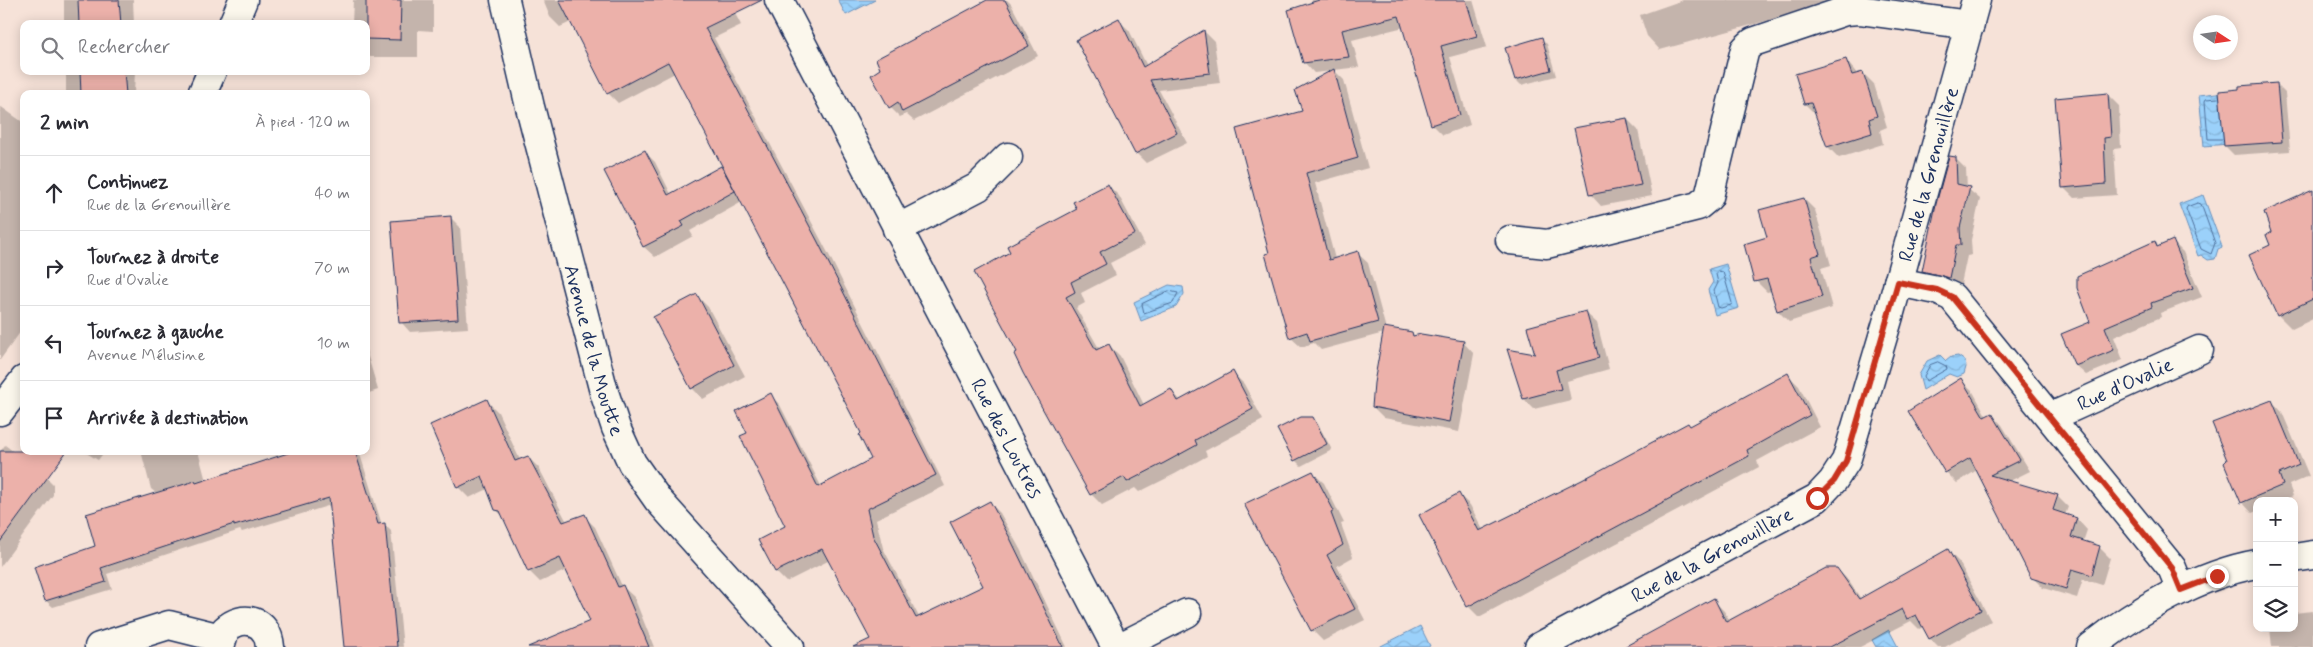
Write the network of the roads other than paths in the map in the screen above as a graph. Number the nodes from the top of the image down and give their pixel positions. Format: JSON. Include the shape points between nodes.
{"nodes":[{"id":1,"x":243,"y":0,"type":"edge"},
{"id":2,"x":505,"y":0,"type":"edge"},
{"id":3,"x":779,"y":0,"type":"edge"},
{"id":4,"x":1973,"y":13,"type":"edge"},
{"id":5,"x":235,"y":20,"type":"edge"},
{"id":6,"x":210,"y":75,"type":"edge"},
{"id":7,"x":204,"y":90,"type":"edge"},
{"id":8,"x":1008,"y":157,"type":"dead end"},
{"id":9,"x":897,"y":230,"type":"junction"},
{"id":10,"x":1510,"y":240,"type":"dead end"},
{"id":11,"x":1898,"y":282,"type":"junction"},
{"id":12,"x":2199,"y":350,"type":"dead end"},
{"id":13,"x":20,"y":385,"type":"edge"},
{"id":14,"x":0,"y":411,"type":"edge"},
{"id":15,"x":2051,"y":417,"type":"junction"},
{"id":16,"x":2313,"y":555,"type":"edge"},
{"id":17,"x":2298,"y":557,"type":"edge"},
{"id":18,"x":2253,"y":565,"type":"edge"},
{"id":19,"x":2181,"y":590,"type":"junction"},
{"id":20,"x":1186,"y":613,"type":"dead end"},
{"id":21,"x":221,"y":642,"type":"edge"},
{"id":22,"x":99,"y":647,"type":"edge"},
{"id":23,"x":270,"y":647,"type":"edge"},
{"id":24,"x":790,"y":647,"type":"edge"},
{"id":25,"x":1116,"y":647,"type":"edge"},
{"id":26,"x":1120,"y":647,"type":"edge"},
{"id":27,"x":1539,"y":647,"type":"edge"},
{"id":28,"x":2091,"y":647,"type":"edge"}],
"edges":[{"from":1,"to":5,"type":"street"},
{"from":2,"to":24,"type":"street","name":"Avenue de la Moutte","via":[[530,107],[616,428],[632,463],[658,500]]},
{"from":3,"to":9,"type":"street","name":"Rue des Loutres"},
{"from":4,"to":10,"type":"street","via":[[1845,11],[1753,42],[1745,49],[1709,197],[1698,206],[1547,244]]},
{"from":4,"to":11,"type":"street","name":"Rue de la Grenouillère"},
{"from":6,"to":7,"type":"street"},
{"from":8,"to":9,"type":"street","via":[[978,187]]},
{"from":9,"to":25,"type":"street","name":"Rue des Loutres"},
{"from":11,"to":15,"type":"street","name":"Rue d'Ovalie","via":[[1937,290],[1952,297]]},
{"from":11,"to":27,"type":"street","name":"Rue de la Grenouillère","via":[[1846,461],[1817,498]]},
{"from":12,"to":15,"type":"street","name":"Rue d'Ovalie"},
{"from":13,"to":14,"type":"street"},
{"from":15,"to":19,"type":"street","name":"Rue d'Ovalie","via":[[2172,568]]},
{"from":16,"to":17,"type":"street"},
{"from":18,"to":19,"type":"street"},
{"from":19,"to":28,"type":"street","via":[[2121,624]]},
{"from":20,"to":26,"type":"street"},
{"from":21,"to":22,"type":"street","via":[[169,625]]},
{"from":21,"to":23,"type":"street","via":[[225,630],[238,621],[254,622],[265,631]]}]}
